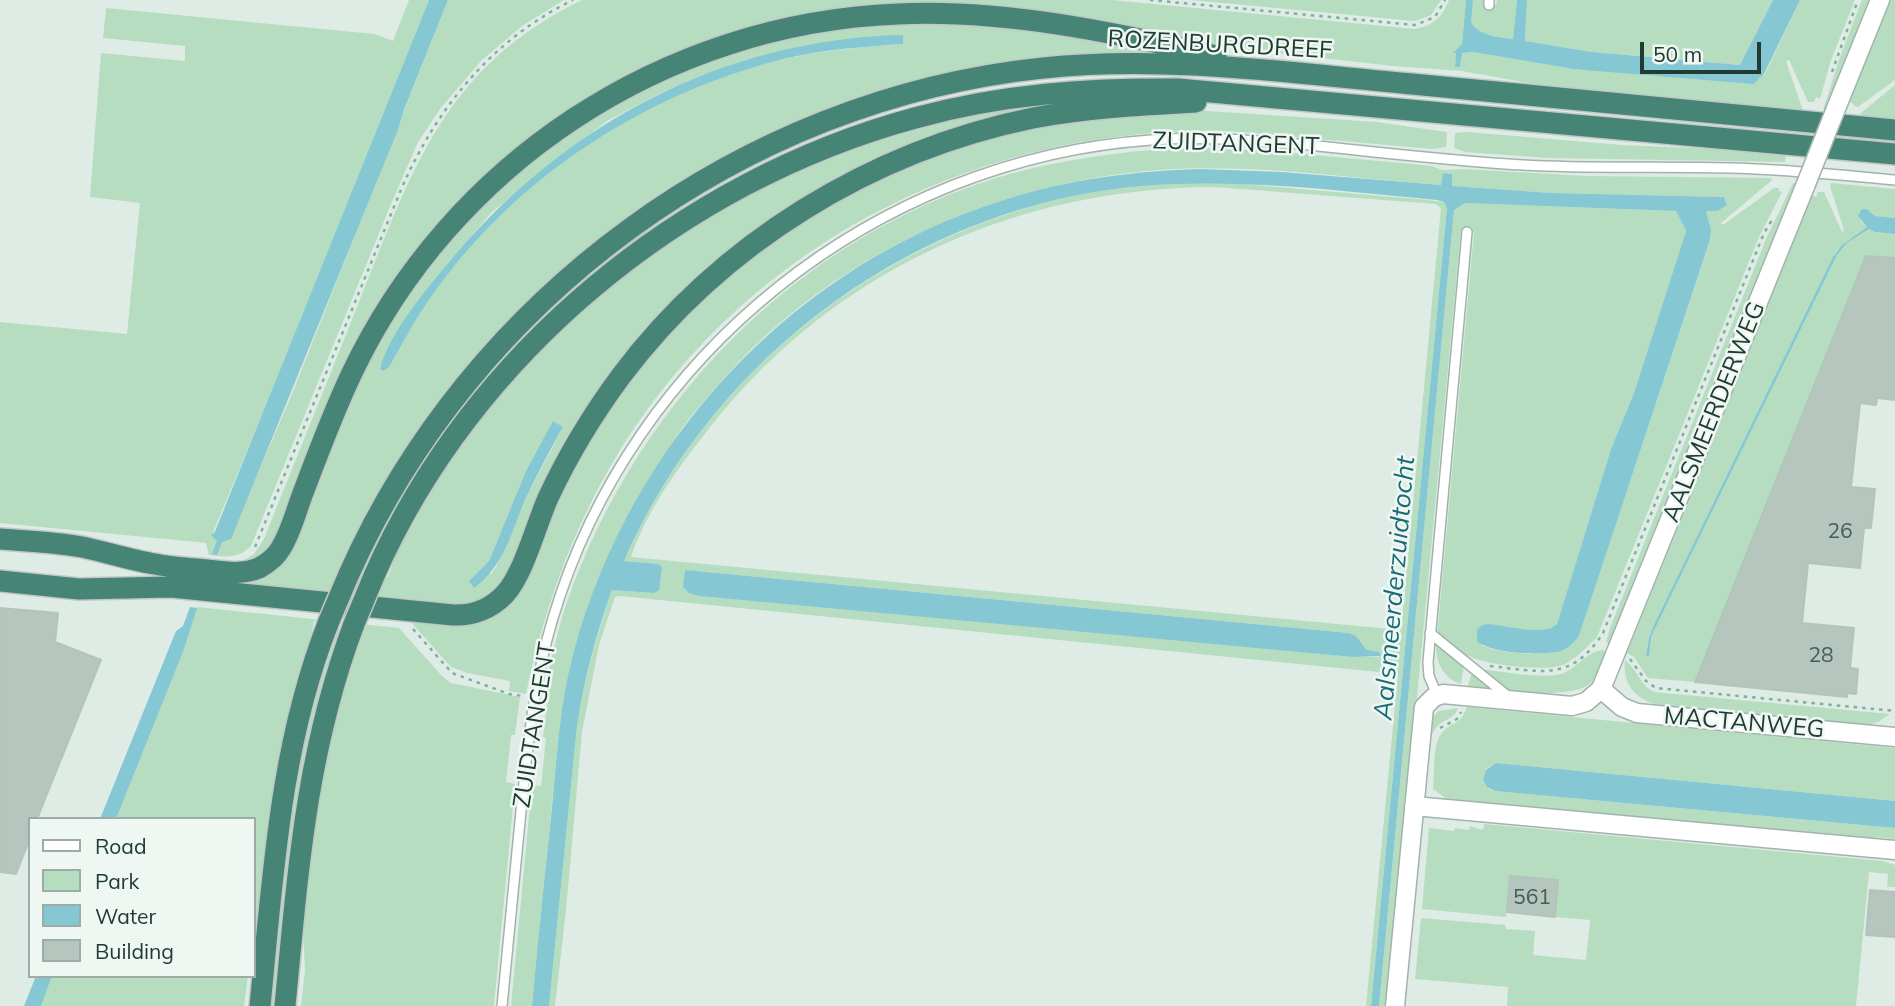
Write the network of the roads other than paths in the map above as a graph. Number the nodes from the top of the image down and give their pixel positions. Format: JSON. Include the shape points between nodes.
{"nodes":[{"id":1,"x":1880,"y":0,"type":"edge"},
{"id":2,"x":1279,"y":72,"type":"junction"},
{"id":3,"x":1278,"y":97,"type":"junction"},
{"id":4,"x":1895,"y":130,"type":"edge"},
{"id":5,"x":1895,"y":154,"type":"edge"},
{"id":6,"x":1895,"y":180,"type":"edge"},
{"id":7,"x":1467,"y":232,"type":"dead end"},
{"id":8,"x":0,"y":539,"type":"edge"},
{"id":9,"x":0,"y":581,"type":"edge"},
{"id":10,"x":1430,"y":633,"type":"junction"},
{"id":11,"x":1601,"y":690,"type":"junction"},
{"id":12,"x":1437,"y":695,"type":"junction"},
{"id":13,"x":1513,"y":701,"type":"junction"},
{"id":14,"x":1895,"y":737,"type":"edge"},
{"id":15,"x":1414,"y":806,"type":"junction"},
{"id":16,"x":1895,"y":850,"type":"edge"},
{"id":17,"x":260,"y":1006,"type":"edge"},
{"id":18,"x":285,"y":1006,"type":"edge"},
{"id":19,"x":502,"y":1006,"type":"edge"},
{"id":20,"x":1395,"y":1006,"type":"edge"}],
"edges":[{"from":1,"to":11,"type":"street","name":"AALSMEERDERWEG","bridge":true},
{"from":2,"to":4,"type":"highway","name":"ROZENBURGDREEF"},
{"from":2,"to":8,"type":"highway","via":[[1139,38],[991,17],[900,13],[844,18],[713,48],[583,111],[478,194],[431,247],[381,318],[324,437],[286,539],[262,566],[243,572],[156,565],[74,546]]},
{"from":2,"to":17,"type":"highway","name":"ROZENBURGDREEF","bridge":true,"via":[[1130,63],[1045,68],[928,89],[860,109],[741,160],[663,205],[567,278],[505,338],[414,453],[380,510],[329,621],[300,708],[283,790]]},
{"from":3,"to":5,"type":"highway","name":"ROZENBURGDREEF"},
{"from":3,"to":9,"type":"highway","via":[[1109,107],[1018,121],[909,155],[810,205],[720,271],[641,352],[601,405],[562,470],[507,592],[481,611],[453,615],[171,587],[79,589]]},
{"from":3,"to":18,"type":"highway","name":"ROZENBURGDREEF","bridge":true,"via":[[1126,88],[1010,97],[891,125],[754,180],[643,249],[590,290],[489,393],[441,458],[374,576],[325,711],[313,763],[300,845]]},
{"from":6,"to":19,"type":"lane","name":"ZUIDTANGENT","via":[[1758,169],[1530,165],[1179,139],[1122,143],[994,170],[897,209],[854,233],[747,311],[704,354],[626,457],[589,524],[553,616],[534,698]]},
{"from":7,"to":10,"type":"lane"},
{"from":10,"to":12,"type":"lane","via":[[1428,672]]},
{"from":10,"to":13,"type":"lane"},
{"from":11,"to":13,"type":"street","via":[[1575,705]]},
{"from":11,"to":14,"type":"street","name":"MACTANWEG","via":[[1637,713]]},
{"from":12,"to":13,"type":"street"},
{"from":12,"to":15,"type":"street","via":[[1422,714]]},
{"from":15,"to":16,"type":"street"},
{"from":15,"to":20,"type":"street"}]}
